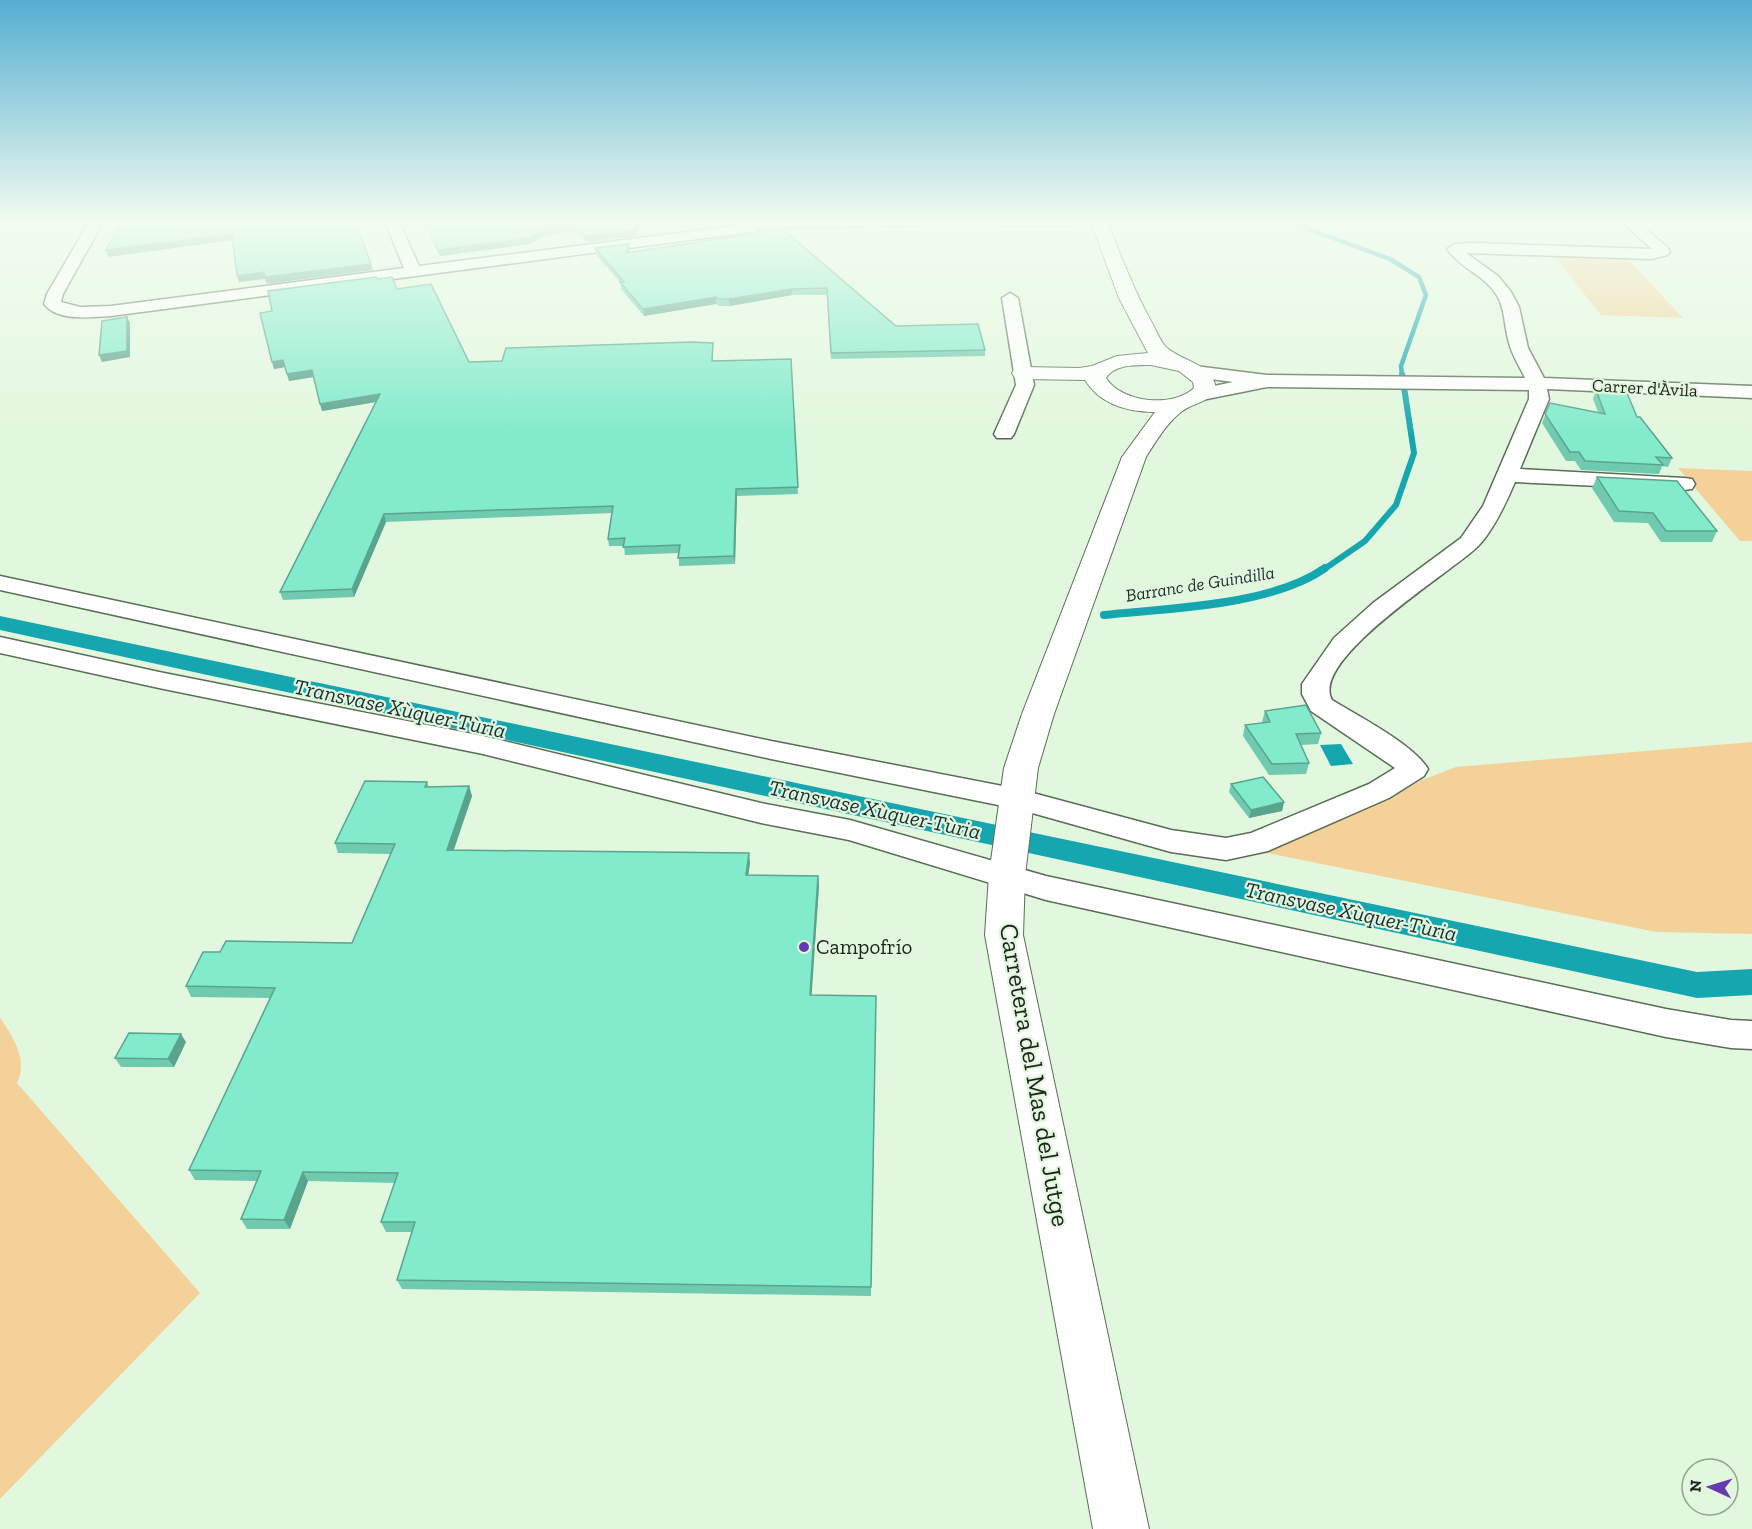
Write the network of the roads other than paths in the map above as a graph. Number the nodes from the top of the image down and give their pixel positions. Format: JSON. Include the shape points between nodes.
{"nodes":[{"id":1,"x":58,"y":293,"type":"edge"},
{"id":2,"x":248,"y":293,"type":"edge"},
{"id":3,"x":1127,"y":293,"type":"edge"},
{"id":4,"x":1504,"y":293,"type":"edge"},
{"id":5,"x":1010,"y":298,"type":"dead end"},
{"id":6,"x":1129,"y":298,"type":"junction"},
{"id":7,"x":1174,"y":363,"type":"junction"},
{"id":8,"x":1195,"y":372,"type":"junction"},
{"id":9,"x":1024,"y":379,"type":"junction"},
{"id":10,"x":1106,"y":379,"type":"junction"},
{"id":11,"x":1267,"y":381,"type":"junction"},
{"id":12,"x":1538,"y":383,"type":"junction"},
{"id":13,"x":1752,"y":392,"type":"edge"},
{"id":14,"x":1202,"y":394,"type":"junction"},
{"id":15,"x":1176,"y":405,"type":"junction"},
{"id":16,"x":1004,"y":434,"type":"dead end"},
{"id":17,"x":1134,"y":457,"type":"junction"},
{"id":18,"x":1508,"y":475,"type":"junction"},
{"id":19,"x":1684,"y":484,"type":"dead end"},
{"id":20,"x":0,"y":583,"type":"edge"},
{"id":21,"x":0,"y":645,"type":"edge"},
{"id":22,"x":1016,"y":805,"type":"junction"},
{"id":23,"x":1009,"y":867,"type":"junction"},
{"id":24,"x":1752,"y":1035,"type":"edge"},
{"id":25,"x":1121,"y":1529,"type":"edge"}],
"edges":[{"from":1,"to":2,"type":"street","via":[[52,304],[87,313]]},
{"from":3,"to":6,"type":"street"},
{"from":4,"to":12,"type":"street","via":[[1513,310],[1518,345]]},
{"from":5,"to":9,"type":"street"},
{"from":6,"to":7,"type":"street","via":[[1156,349]]},
{"from":6,"to":10,"type":"street","via":[[1132,336]]},
{"from":7,"to":8,"type":"street"},
{"from":7,"to":10,"type":"street","via":[[1144,359]]},
{"from":8,"to":11,"type":"street"},
{"from":8,"to":14,"type":"street","via":[[1204,380]]},
{"from":9,"to":10,"type":"street","via":[[1065,383]]},
{"from":9,"to":16,"type":"street"},
{"from":10,"to":15,"type":"street","via":[[1143,405]]},
{"from":10,"to":17,"type":"street","via":[[1126,418]]},
{"from":11,"to":12,"type":"street","name":"Carrer d'Àvila"},
{"from":11,"to":14,"type":"street"},
{"from":12,"to":13,"type":"street","name":"Carrer d'Àvila"},
{"from":12,"to":18,"type":"street","via":[[1539,399]]},
{"from":14,"to":15,"type":"street"},
{"from":15,"to":17,"type":"street","name":"Carretera del Mas del Jutge","via":[[1155,424]]},
{"from":17,"to":22,"type":"street","name":"Carretera del Mas del Jutge","via":[[1038,714],[1021,768]]},
{"from":18,"to":19,"type":"street"},
{"from":18,"to":22,"type":"street","via":[[1494,506],[1469,543],[1382,608],[1343,644],[1315,684],[1315,694],[1322,705],[1414,770],[1369,796],[1257,843],[1226,849],[1171,842],[1061,809]]},
{"from":20,"to":22,"type":"street"},
{"from":21,"to":23,"type":"street","via":[[483,745],[761,813]]},
{"from":22,"to":23,"type":"street","name":"Carretera del Mas del Jutge"},
{"from":23,"to":24,"type":"street","via":[[1046,888],[1655,1020]]},
{"from":23,"to":25,"type":"street","name":"Carretera del Mas del Jutge","via":[[1004,935]]}]}
